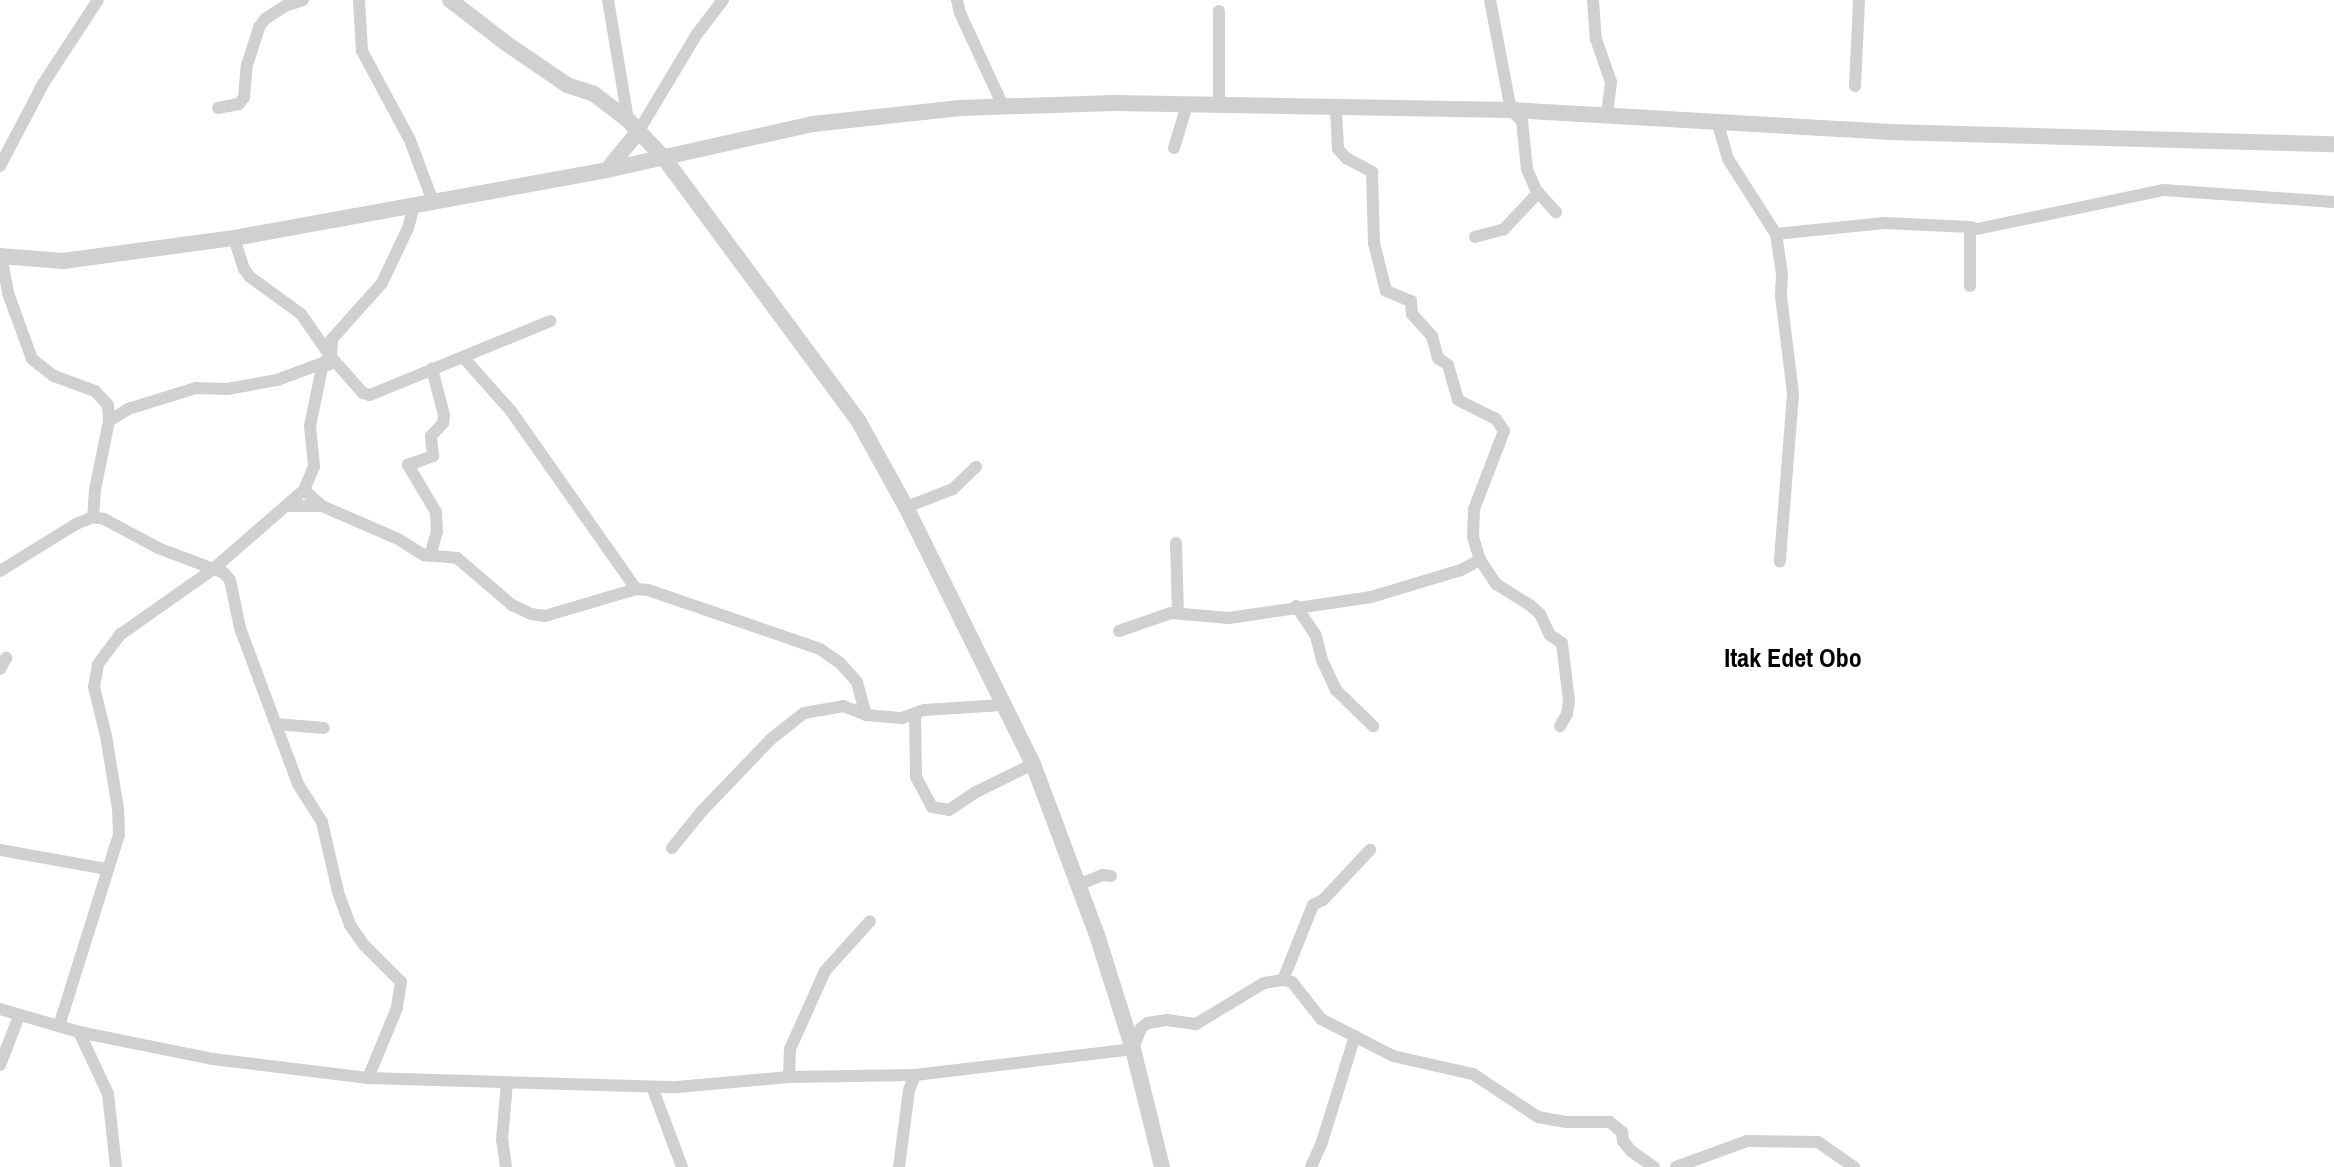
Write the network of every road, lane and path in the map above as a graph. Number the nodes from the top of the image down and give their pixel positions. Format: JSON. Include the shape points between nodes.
{"nodes":[{"id":1,"x":98,"y":0,"type":"edge"},
{"id":2,"x":303,"y":0,"type":"edge"},
{"id":3,"x":359,"y":0,"type":"edge"},
{"id":4,"x":450,"y":0,"type":"edge"},
{"id":5,"x":608,"y":0,"type":"edge"},
{"id":6,"x":957,"y":0,"type":"edge"},
{"id":7,"x":1490,"y":0,"type":"edge"},
{"id":8,"x":1593,"y":0,"type":"edge"},
{"id":9,"x":1859,"y":0,"type":"edge"},
{"id":10,"x":718,"y":2,"type":"edge"},
{"id":11,"x":1219,"y":11,"type":"dead end"},
{"id":12,"x":1855,"y":86,"type":"dead end"},
{"id":13,"x":1187,"y":105,"type":"junction"},
{"id":14,"x":1003,"y":106,"type":"junction"},
{"id":15,"x":1219,"y":106,"type":"junction"},
{"id":16,"x":218,"y":108,"type":"dead end"},
{"id":17,"x":1336,"y":109,"type":"junction"},
{"id":18,"x":1511,"y":110,"type":"junction"},
{"id":19,"x":1607,"y":116,"type":"junction"},
{"id":20,"x":1718,"y":124,"type":"junction"},
{"id":21,"x":633,"y":126,"type":"junction"},
{"id":22,"x":2334,"y":144,"type":"edge"},
{"id":23,"x":1174,"y":148,"type":"dead end"},
{"id":24,"x":664,"y":158,"type":"junction"},
{"id":25,"x":0,"y":166,"type":"edge"},
{"id":26,"x":607,"y":170,"type":"junction"},
{"id":27,"x":1538,"y":193,"type":"junction"},
{"id":28,"x":433,"y":202,"type":"junction"},
{"id":29,"x":2334,"y":202,"type":"edge"},
{"id":30,"x":414,"y":206,"type":"junction"},
{"id":31,"x":1556,"y":212,"type":"dead end"},
{"id":32,"x":1970,"y":227,"type":"junction"},
{"id":33,"x":1776,"y":234,"type":"junction"},
{"id":34,"x":1475,"y":236,"type":"dead end"},
{"id":35,"x":234,"y":238,"type":"junction"},
{"id":36,"x":0,"y":256,"type":"edge"},
{"id":37,"x":1970,"y":286,"type":"dead end"},
{"id":38,"x":550,"y":321,"type":"dead end"},
{"id":39,"x":463,"y":357,"type":"junction"},
{"id":40,"x":327,"y":360,"type":"junction"},
{"id":41,"x":432,"y":369,"type":"junction"},
{"id":42,"x":113,"y":418,"type":"junction"},
{"id":43,"x":976,"y":467,"type":"dead end"},
{"id":44,"x":304,"y":490,"type":"junction"},
{"id":45,"x":286,"y":506,"type":"junction"},
{"id":46,"x":321,"y":506,"type":"junction"},
{"id":47,"x":906,"y":507,"type":"junction"},
{"id":48,"x":93,"y":517,"type":"junction"},
{"id":49,"x":1176,"y":542,"type":"dead end"},
{"id":50,"x":430,"y":556,"type":"junction"},
{"id":51,"x":1480,"y":560,"type":"junction"},
{"id":52,"x":1780,"y":561,"type":"dead end"},
{"id":53,"x":0,"y":570,"type":"edge"},
{"id":54,"x":212,"y":570,"type":"junction"},
{"id":55,"x":636,"y":589,"type":"junction"},
{"id":56,"x":1296,"y":606,"type":"junction"},
{"id":57,"x":1178,"y":613,"type":"junction"},
{"id":58,"x":1119,"y":631,"type":"dead end"},
{"id":59,"x":1003,"y":705,"type":"junction"},
{"id":60,"x":915,"y":713,"type":"junction"},
{"id":61,"x":866,"y":715,"type":"junction"},
{"id":62,"x":276,"y":724,"type":"junction"},
{"id":63,"x":1373,"y":726,"type":"dead end"},
{"id":64,"x":1560,"y":726,"type":"dead end"},
{"id":65,"x":324,"y":727,"type":"dead end"},
{"id":66,"x":1033,"y":764,"type":"junction"},
{"id":67,"x":672,"y":848,"type":"dead end"},
{"id":68,"x":0,"y":850,"type":"edge"},
{"id":69,"x":1370,"y":850,"type":"dead end"},
{"id":70,"x":107,"y":869,"type":"junction"},
{"id":71,"x":1111,"y":876,"type":"dead end"},
{"id":72,"x":1079,"y":885,"type":"junction"},
{"id":73,"x":870,"y":921,"type":"dead end"},
{"id":74,"x":1283,"y":979,"type":"junction"},
{"id":75,"x":0,"y":1009,"type":"edge"},
{"id":76,"x":19,"y":1016,"type":"junction"},
{"id":77,"x":59,"y":1026,"type":"junction"},
{"id":78,"x":79,"y":1032,"type":"junction"},
{"id":79,"x":1355,"y":1035,"type":"junction"},
{"id":80,"x":1133,"y":1049,"type":"junction"},
{"id":81,"x":0,"y":1065,"type":"edge"},
{"id":82,"x":915,"y":1075,"type":"junction"},
{"id":83,"x":789,"y":1077,"type":"junction"},
{"id":84,"x":368,"y":1078,"type":"junction"},
{"id":85,"x":507,"y":1083,"type":"junction"},
{"id":86,"x":652,"y":1087,"type":"junction"},
{"id":87,"x":116,"y":1167,"type":"edge"},
{"id":88,"x":506,"y":1167,"type":"edge"},
{"id":89,"x":681,"y":1167,"type":"edge"},
{"id":90,"x":899,"y":1167,"type":"edge"},
{"id":91,"x":1162,"y":1167,"type":"edge"},
{"id":92,"x":1311,"y":1167,"type":"edge"},
{"id":93,"x":1654,"y":1167,"type":"edge"},
{"id":94,"x":1676,"y":1167,"type":"edge"},
{"id":95,"x":1854,"y":1167,"type":"edge"}],
"edges":[{"from":1,"to":25,"type":"street","via":[[43,84]]},
{"from":2,"to":16,"type":"street","via":[[265,19],[247,65],[244,97],[239,104]]},
{"from":3,"to":28,"type":"street","via":[[362,51],[410,140]]},
{"from":4,"to":21,"type":"street","via":[[557,78],[594,94]]},
{"from":5,"to":21,"type":"street"},
{"from":6,"to":14,"type":"street"},
{"from":7,"to":18,"type":"street"},
{"from":8,"to":19,"type":"street","via":[[1596,40],[1611,82]]},
{"from":9,"to":12,"type":"street"},
{"from":10,"to":21,"type":"street"},
{"from":11,"to":15,"type":"street"},
{"from":13,"to":14,"type":"street"},
{"from":13,"to":15,"type":"street"},
{"from":13,"to":23,"type":"street"},
{"from":14,"to":24,"type":"street","via":[[813,124]]},
{"from":15,"to":17,"type":"street"},
{"from":17,"to":18,"type":"street"},
{"from":17,"to":51,"type":"street","via":[[1338,149],[1372,172],[1374,243],[1386,291],[1411,301],[1412,314],[1432,336],[1436,355],[1448,365],[1458,400],[1496,419],[1504,430],[1472,523]]},
{"from":18,"to":19,"type":"street"},
{"from":18,"to":27,"type":"street","via":[[1522,121],[1527,169]]},
{"from":19,"to":20,"type":"street"},
{"from":20,"to":22,"type":"street"},
{"from":20,"to":33,"type":"street","via":[[1728,159]]},
{"from":21,"to":24,"type":"street"},
{"from":21,"to":26,"type":"street"},
{"from":24,"to":26,"type":"street"},
{"from":24,"to":47,"type":"street","via":[[859,422]]},
{"from":26,"to":28,"type":"street"},
{"from":27,"to":31,"type":"street"},
{"from":27,"to":34,"type":"street","via":[[1504,229]]},
{"from":28,"to":30,"type":"street"},
{"from":29,"to":32,"type":"street","via":[[2163,190]]},
{"from":30,"to":35,"type":"street"},
{"from":30,"to":40,"type":"street","via":[[382,283],[332,339]]},
{"from":32,"to":33,"type":"street","via":[[1884,223]]},
{"from":32,"to":37,"type":"street"},
{"from":33,"to":52,"type":"street","via":[[1793,394]]},
{"from":35,"to":36,"type":"street","via":[[63,261]]},
{"from":35,"to":40,"type":"street","via":[[250,277],[301,314]]},
{"from":36,"to":42,"type":"street","via":[[32,359],[54,376],[94,391]]},
{"from":38,"to":39,"type":"street"},
{"from":39,"to":41,"type":"street"},
{"from":39,"to":55,"type":"street","via":[[510,411]]},
{"from":40,"to":41,"type":"street","via":[[366,395]]},
{"from":40,"to":42,"type":"street","via":[[277,380],[228,389],[196,388]]},
{"from":40,"to":44,"type":"street","via":[[310,426],[314,466]]},
{"from":41,"to":50,"type":"street","via":[[443,423],[431,436],[433,456],[408,465],[436,512],[437,532]]},
{"from":42,"to":48,"type":"street"},
{"from":43,"to":47,"type":"street","via":[[953,489]]},
{"from":44,"to":45,"type":"street"},
{"from":44,"to":46,"type":"street"},
{"from":45,"to":46,"type":"street"},
{"from":45,"to":54,"type":"street"},
{"from":46,"to":50,"type":"street"},
{"from":47,"to":59,"type":"street"},
{"from":48,"to":53,"type":"street"},
{"from":48,"to":54,"type":"street"},
{"from":49,"to":57,"type":"street"},
{"from":50,"to":55,"type":"street","via":[[457,558],[512,605],[531,614],[545,616]]},
{"from":51,"to":56,"type":"street","via":[[1371,597]]},
{"from":51,"to":64,"type":"street","via":[[1496,584],[1530,605],[1550,635],[1562,643],[1569,701]]},
{"from":54,"to":62,"type":"street","via":[[230,580],[240,628]]},
{"from":54,"to":70,"type":"street","via":[[121,634],[98,664],[94,687],[118,809],[119,835]]},
{"from":55,"to":61,"type":"street","via":[[820,649],[857,682]]},
{"from":56,"to":57,"type":"street","via":[[1213,619]]},
{"from":56,"to":63,"type":"street","via":[[1316,636],[1336,690]]},
{"from":57,"to":58,"type":"street"},
{"from":59,"to":60,"type":"street"},
{"from":59,"to":66,"type":"street"},
{"from":60,"to":61,"type":"street","via":[[902,718]]},
{"from":60,"to":66,"type":"street","via":[[916,777],[932,807],[949,810]]},
{"from":61,"to":67,"type":"street","via":[[832,705],[794,719],[701,812]]},
{"from":62,"to":65,"type":"street"},
{"from":62,"to":84,"type":"street","via":[[298,784],[322,822],[350,925],[401,982],[397,1008]]},
{"from":66,"to":72,"type":"street"},
{"from":68,"to":70,"type":"street"},
{"from":69,"to":74,"type":"street","via":[[1324,900],[1313,905]]},
{"from":70,"to":77,"type":"street"},
{"from":71,"to":72,"type":"street"},
{"from":72,"to":80,"type":"street"},
{"from":73,"to":83,"type":"street","via":[[825,971],[790,1049]]},
{"from":74,"to":79,"type":"street","via":[[1292,982],[1316,1015]]},
{"from":74,"to":80,"type":"street","via":[[1265,983],[1196,1024],[1148,1023],[1141,1028]]},
{"from":75,"to":76,"type":"street"},
{"from":76,"to":77,"type":"street"},
{"from":76,"to":81,"type":"street"},
{"from":77,"to":78,"type":"street"},
{"from":78,"to":84,"type":"street","via":[[214,1059]]},
{"from":78,"to":87,"type":"street","via":[[107,1094]]},
{"from":79,"to":92,"type":"street"},
{"from":79,"to":93,"type":"street","via":[[1393,1056],[1473,1074],[1538,1117],[1611,1122],[1631,1151]]},
{"from":80,"to":82,"type":"street"},
{"from":80,"to":91,"type":"street"},
{"from":82,"to":83,"type":"street"},
{"from":82,"to":90,"type":"street"},
{"from":83,"to":86,"type":"street"},
{"from":84,"to":85,"type":"street"},
{"from":85,"to":86,"type":"street"},
{"from":85,"to":88,"type":"street","via":[[502,1140]]},
{"from":86,"to":89,"type":"street"},
{"from":94,"to":95,"type":"street","via":[[1747,1141],[1818,1142]]}]}
